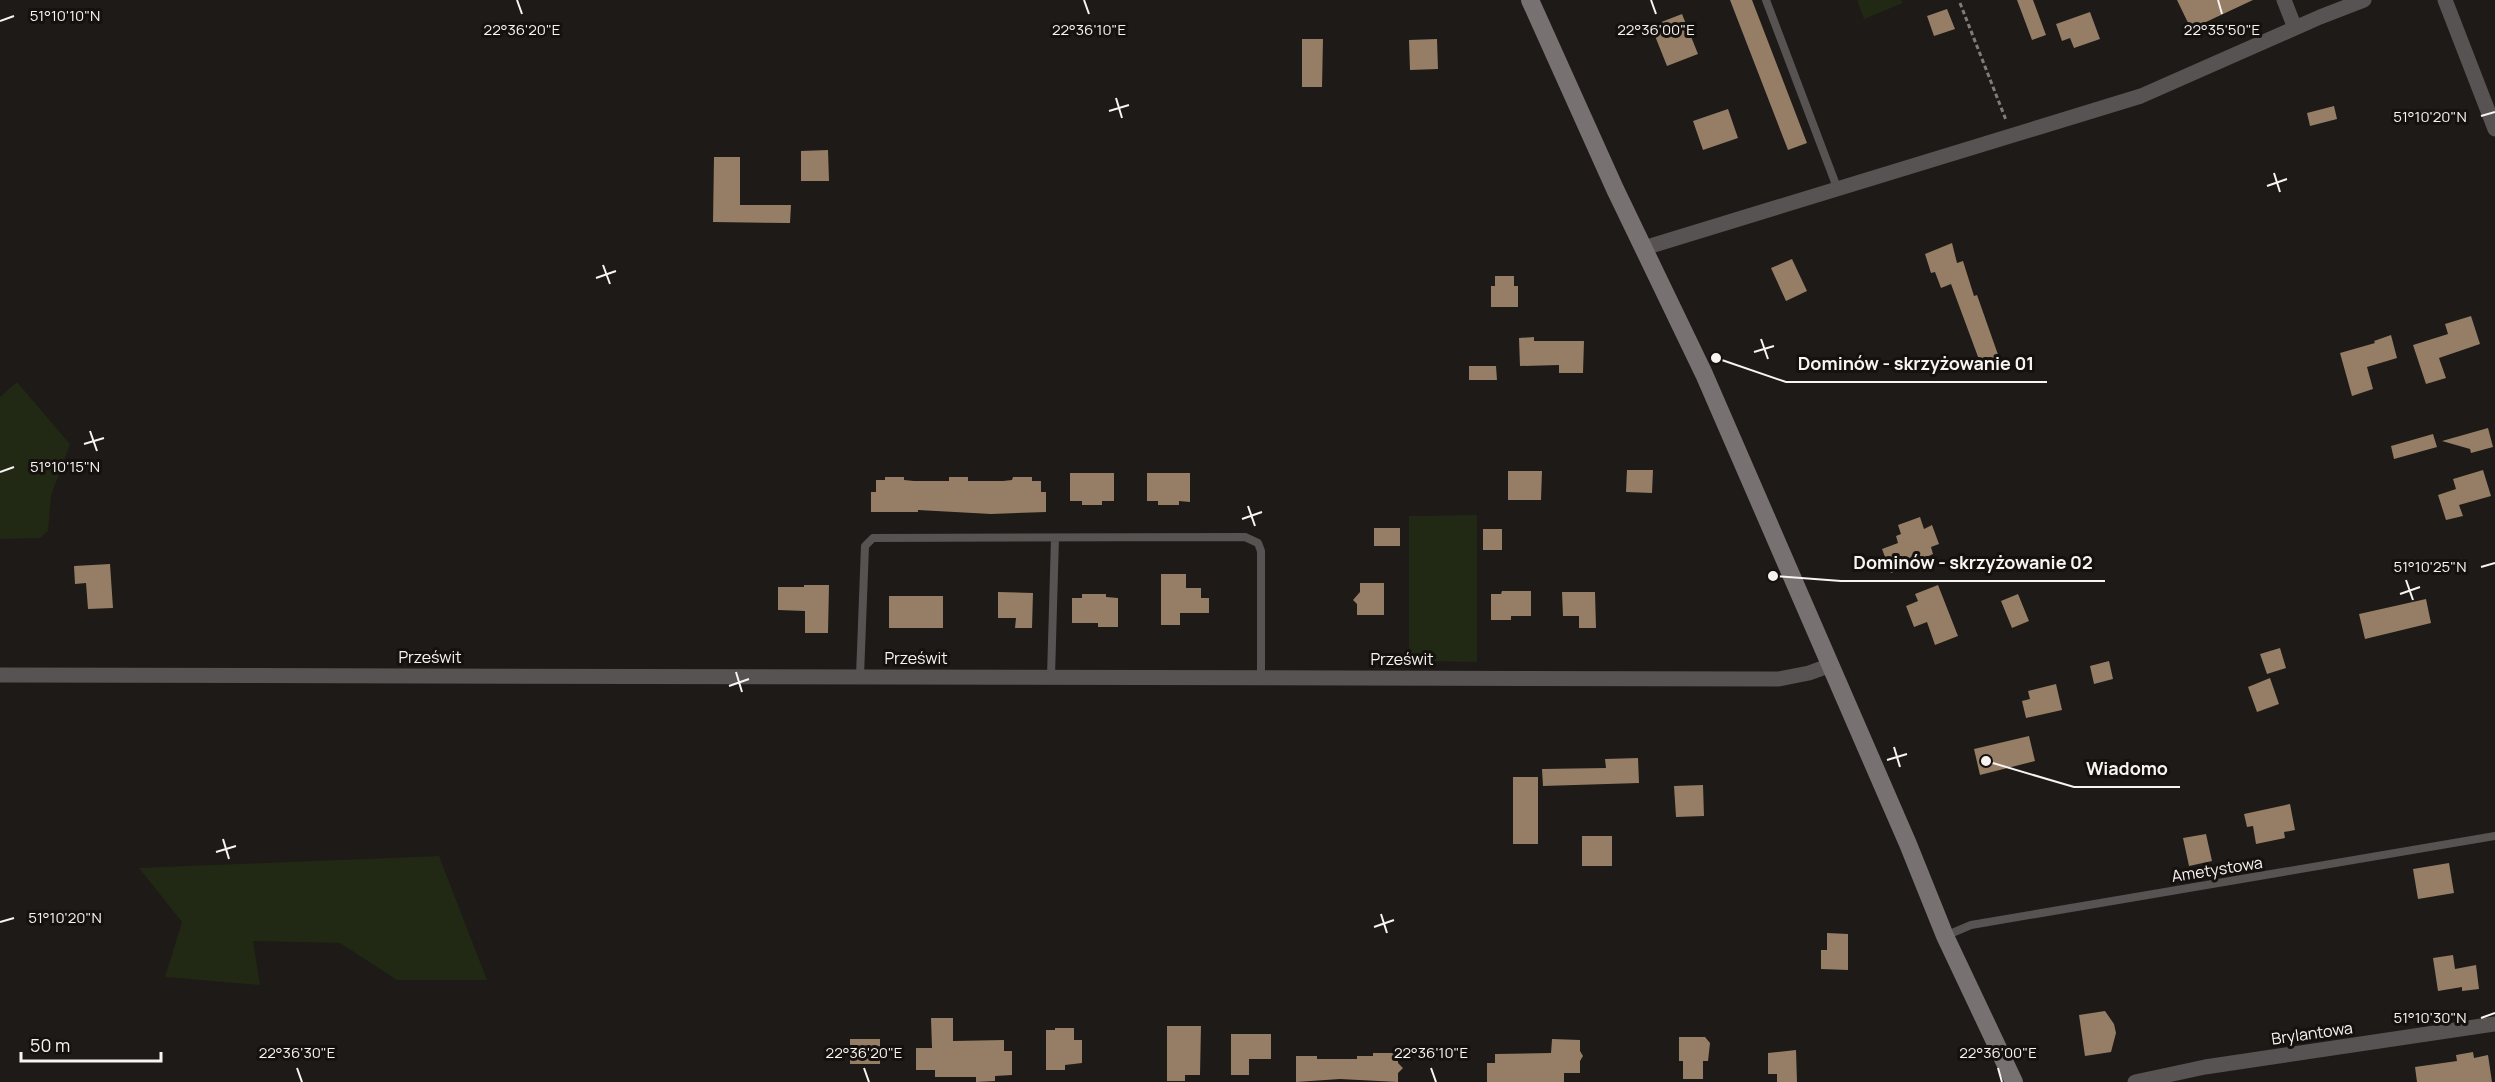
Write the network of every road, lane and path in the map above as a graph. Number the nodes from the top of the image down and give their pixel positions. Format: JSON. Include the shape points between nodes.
{"nodes":[{"id":1,"x":1530,"y":0,"type":"edge"},
{"id":2,"x":1766,"y":0,"type":"edge"},
{"id":3,"x":2284,"y":0,"type":"edge"},
{"id":4,"x":2364,"y":0,"type":"edge"},
{"id":5,"x":2445,"y":0,"type":"edge"},
{"id":6,"x":1960,"y":3,"type":"dead end"},
{"id":7,"x":2295,"y":28,"type":"junction"},
{"id":8,"x":2495,"y":129,"type":"edge"},
{"id":9,"x":2012,"y":136,"type":"junction"},
{"id":10,"x":1838,"y":190,"type":"junction"},
{"id":11,"x":1644,"y":248,"type":"junction"},
{"id":12,"x":1055,"y":538,"type":"junction"},
{"id":13,"x":1831,"y":665,"type":"junction"},
{"id":14,"x":0,"y":675,"type":"edge"},
{"id":15,"x":860,"y":676,"type":"junction"},
{"id":16,"x":1051,"y":676,"type":"junction"},
{"id":17,"x":1261,"y":677,"type":"junction"},
{"id":18,"x":2495,"y":836,"type":"edge"},
{"id":19,"x":1945,"y":936,"type":"junction"},
{"id":20,"x":2495,"y":1024,"type":"edge"},
{"id":21,"x":2014,"y":1082,"type":"edge"},
{"id":22,"x":2134,"y":1082,"type":"edge"}],
"edges":[{"from":1,"to":11,"type":"street"},
{"from":2,"to":10,"type":"lane"},
{"from":3,"to":7,"type":"street"},
{"from":4,"to":7,"type":"street"},
{"from":5,"to":8,"type":"street"},
{"from":6,"to":9,"type":"path"},
{"from":7,"to":9,"type":"street","via":[[2141,96]]},
{"from":9,"to":10,"type":"street"},
{"from":10,"to":11,"type":"street"},
{"from":11,"to":13,"type":"street","via":[[1704,374]]},
{"from":12,"to":15,"type":"lane","via":[[868,541]]},
{"from":12,"to":16,"type":"lane"},
{"from":12,"to":17,"type":"lane","via":[[1245,537],[1258,543]]},
{"from":13,"to":17,"type":"street","name":"Prześwit","via":[[1779,679]]},
{"from":13,"to":19,"type":"street"},
{"from":14,"to":15,"type":"street","name":"Prześwit"},
{"from":15,"to":16,"type":"street","name":"Prześwit"},
{"from":16,"to":17,"type":"street","name":"Prześwit"},
{"from":18,"to":19,"type":"lane","name":"Ametystowa","via":[[1983,923]]},
{"from":19,"to":21,"type":"street"},
{"from":20,"to":22,"type":"street","name":"Brylantowa","via":[[2205,1067]]}]}
